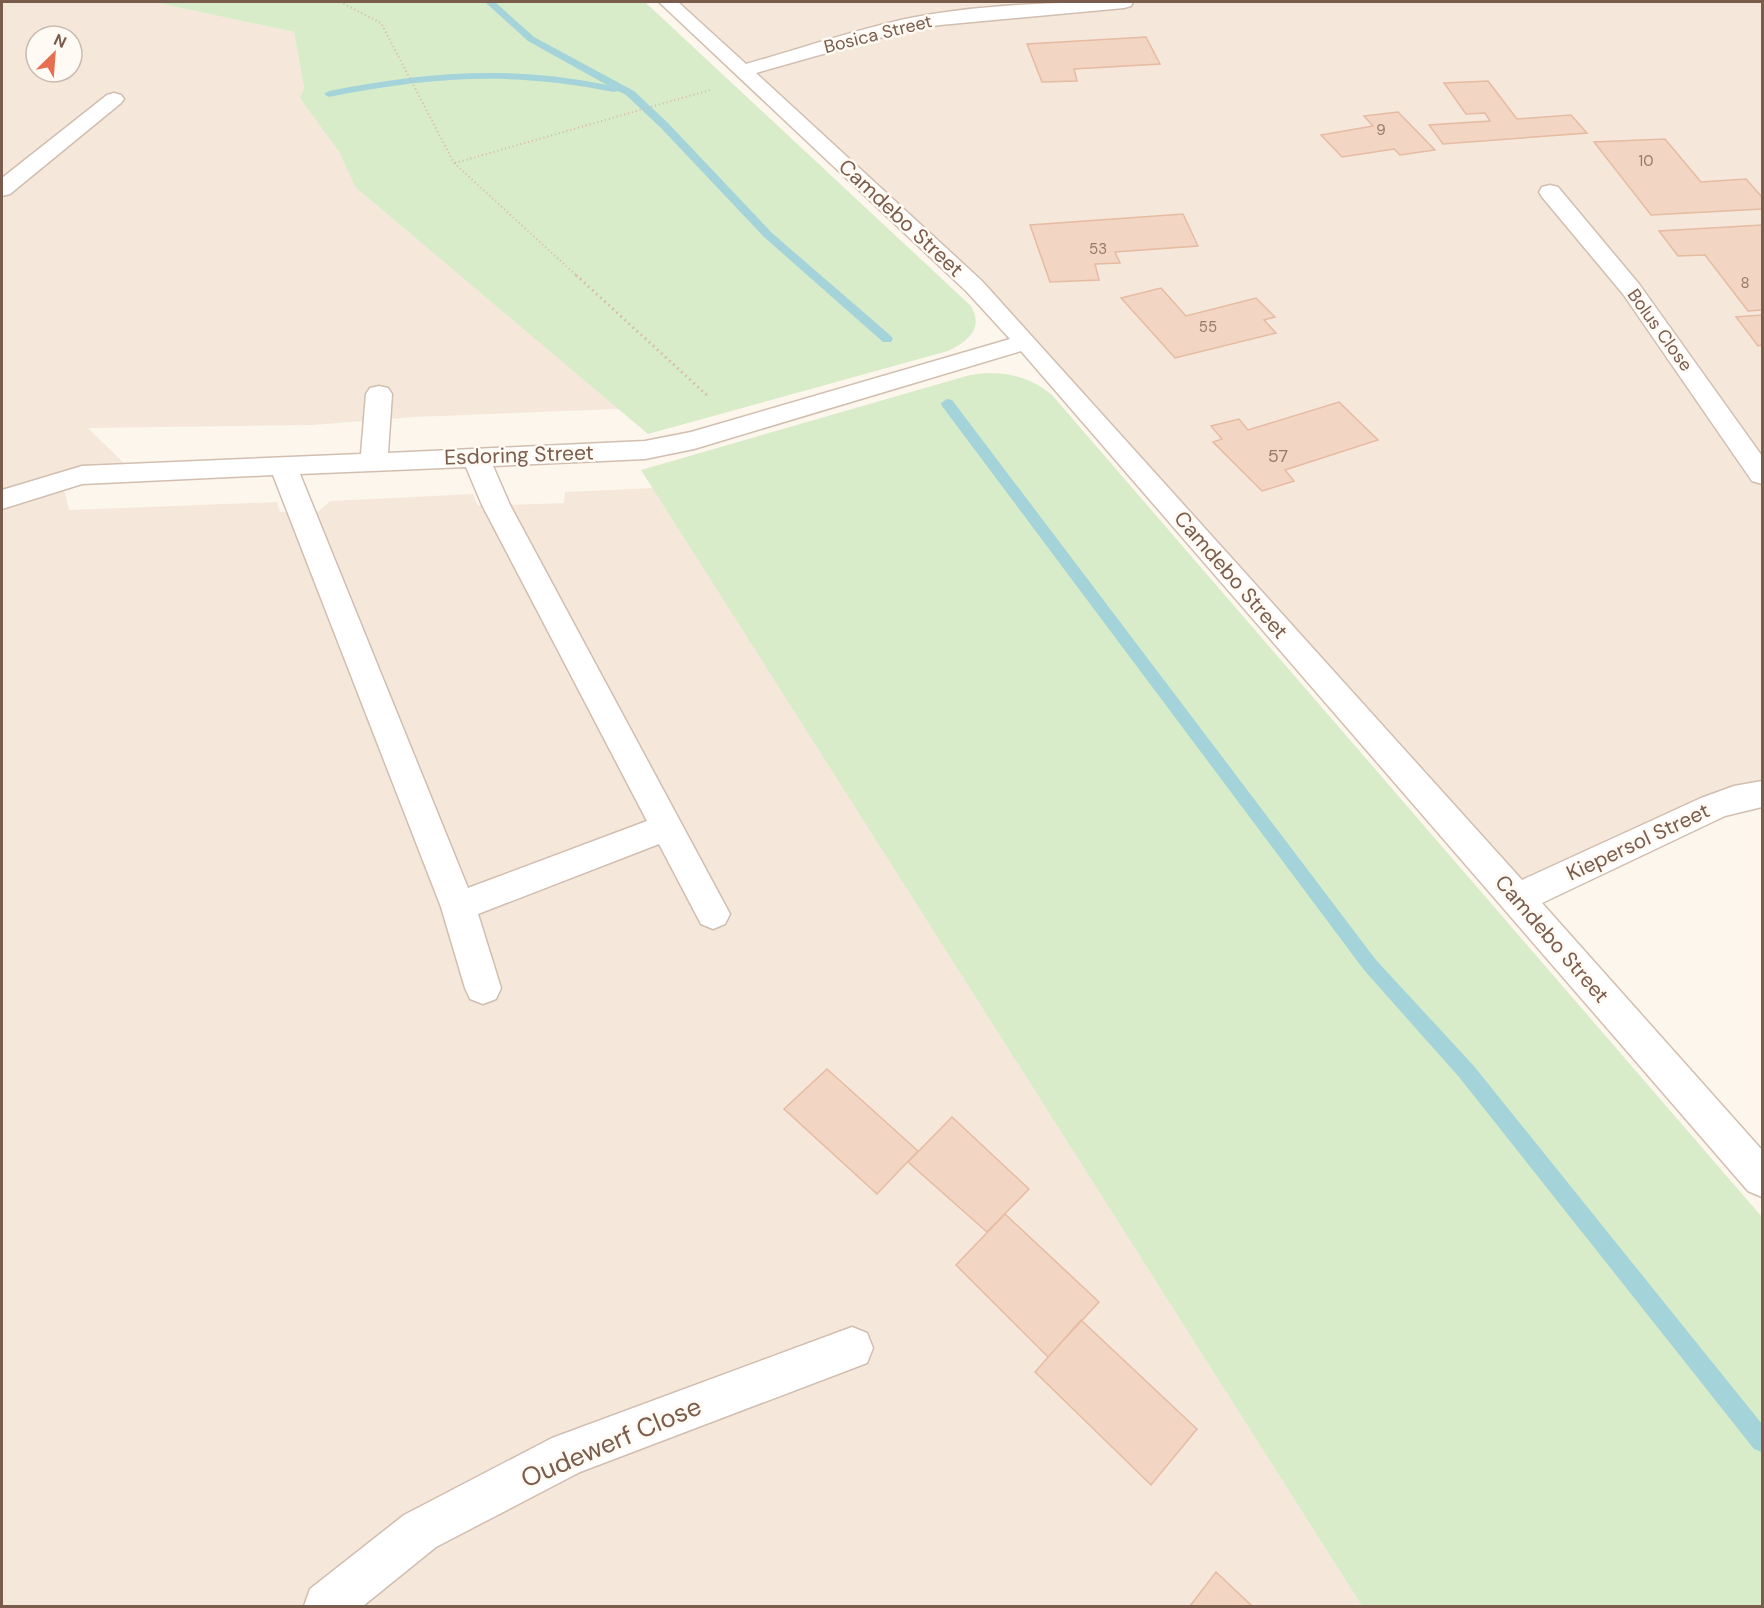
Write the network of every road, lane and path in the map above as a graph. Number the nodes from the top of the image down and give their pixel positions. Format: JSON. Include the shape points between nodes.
{"nodes":[{"id":1,"x":340,"y":2,"type":"edge"},
{"id":2,"x":668,"y":2,"type":"edge"},
{"id":3,"x":1124,"y":2,"type":"edge"},
{"id":4,"x":746,"y":75,"type":"junction"},
{"id":5,"x":114,"y":99,"type":"dead end"},
{"id":6,"x":454,"y":163,"type":"junction"},
{"id":7,"x":2,"y":189,"type":"edge"},
{"id":8,"x":1550,"y":192,"type":"dead end"},
{"id":9,"x":1026,"y":342,"type":"junction"},
{"id":10,"x":379,"y":394,"type":"dead end"},
{"id":11,"x":741,"y":426,"type":"junction"},
{"id":12,"x":475,"y":456,"type":"junction"},
{"id":13,"x":374,"y":461,"type":"junction"},
{"id":14,"x":283,"y":465,"type":"junction"},
{"id":15,"x":1762,"y":475,"type":"edge"},
{"id":16,"x":2,"y":500,"type":"edge"},
{"id":17,"x":1762,"y":794,"type":"edge"},
{"id":18,"x":667,"y":826,"type":"junction"},
{"id":19,"x":1516,"y":898,"type":"junction"},
{"id":20,"x":458,"y":907,"type":"junction"},
{"id":21,"x":713,"y":914,"type":"dead end"},
{"id":22,"x":483,"y":988,"type":"dead end"},
{"id":23,"x":1762,"y":1178,"type":"edge"},
{"id":24,"x":852,"y":1348,"type":"dead end"},
{"id":25,"x":327,"y":1606,"type":"edge"}],
"edges":[{"from":1,"to":6,"type":"path","via":[[381,23]]},
{"from":2,"to":4,"type":"street","name":"Camdebo Street"},
{"from":3,"to":4,"type":"street","name":"Bosica Street","via":[[906,25]]},
{"from":4,"to":6,"type":"path"},
{"from":4,"to":9,"type":"street","name":"Camdebo Street","via":[[974,286]]},
{"from":5,"to":7,"type":"street"},
{"from":6,"to":11,"type":"path"},
{"from":8,"to":15,"type":"street","name":"Bolus Close","via":[[1631,289]]},
{"from":9,"to":11,"type":"street","name":"Esdoring Street"},
{"from":9,"to":19,"type":"street","name":"Camdebo Street"},
{"from":10,"to":13,"type":"street"},
{"from":11,"to":12,"type":"street","name":"Esdoring Street","via":[[645,450]]},
{"from":12,"to":13,"type":"street","name":"Esdoring Street"},
{"from":12,"to":18,"type":"street","via":[[496,505]]},
{"from":13,"to":14,"type":"street","name":"Esdoring Street"},
{"from":14,"to":16,"type":"street","name":"Esdoring Street","via":[[82,475]]},
{"from":14,"to":20,"type":"street"},
{"from":17,"to":19,"type":"street","name":"Kiepersol Street","via":[[1713,807]]},
{"from":18,"to":20,"type":"street"},
{"from":18,"to":21,"type":"street"},
{"from":19,"to":23,"type":"street","name":"Camdebo Street"},
{"from":20,"to":22,"type":"street"},
{"from":24,"to":25,"type":"street","name":"Oudewerf Close","via":[[568,1454],[420,1531]]}]}
